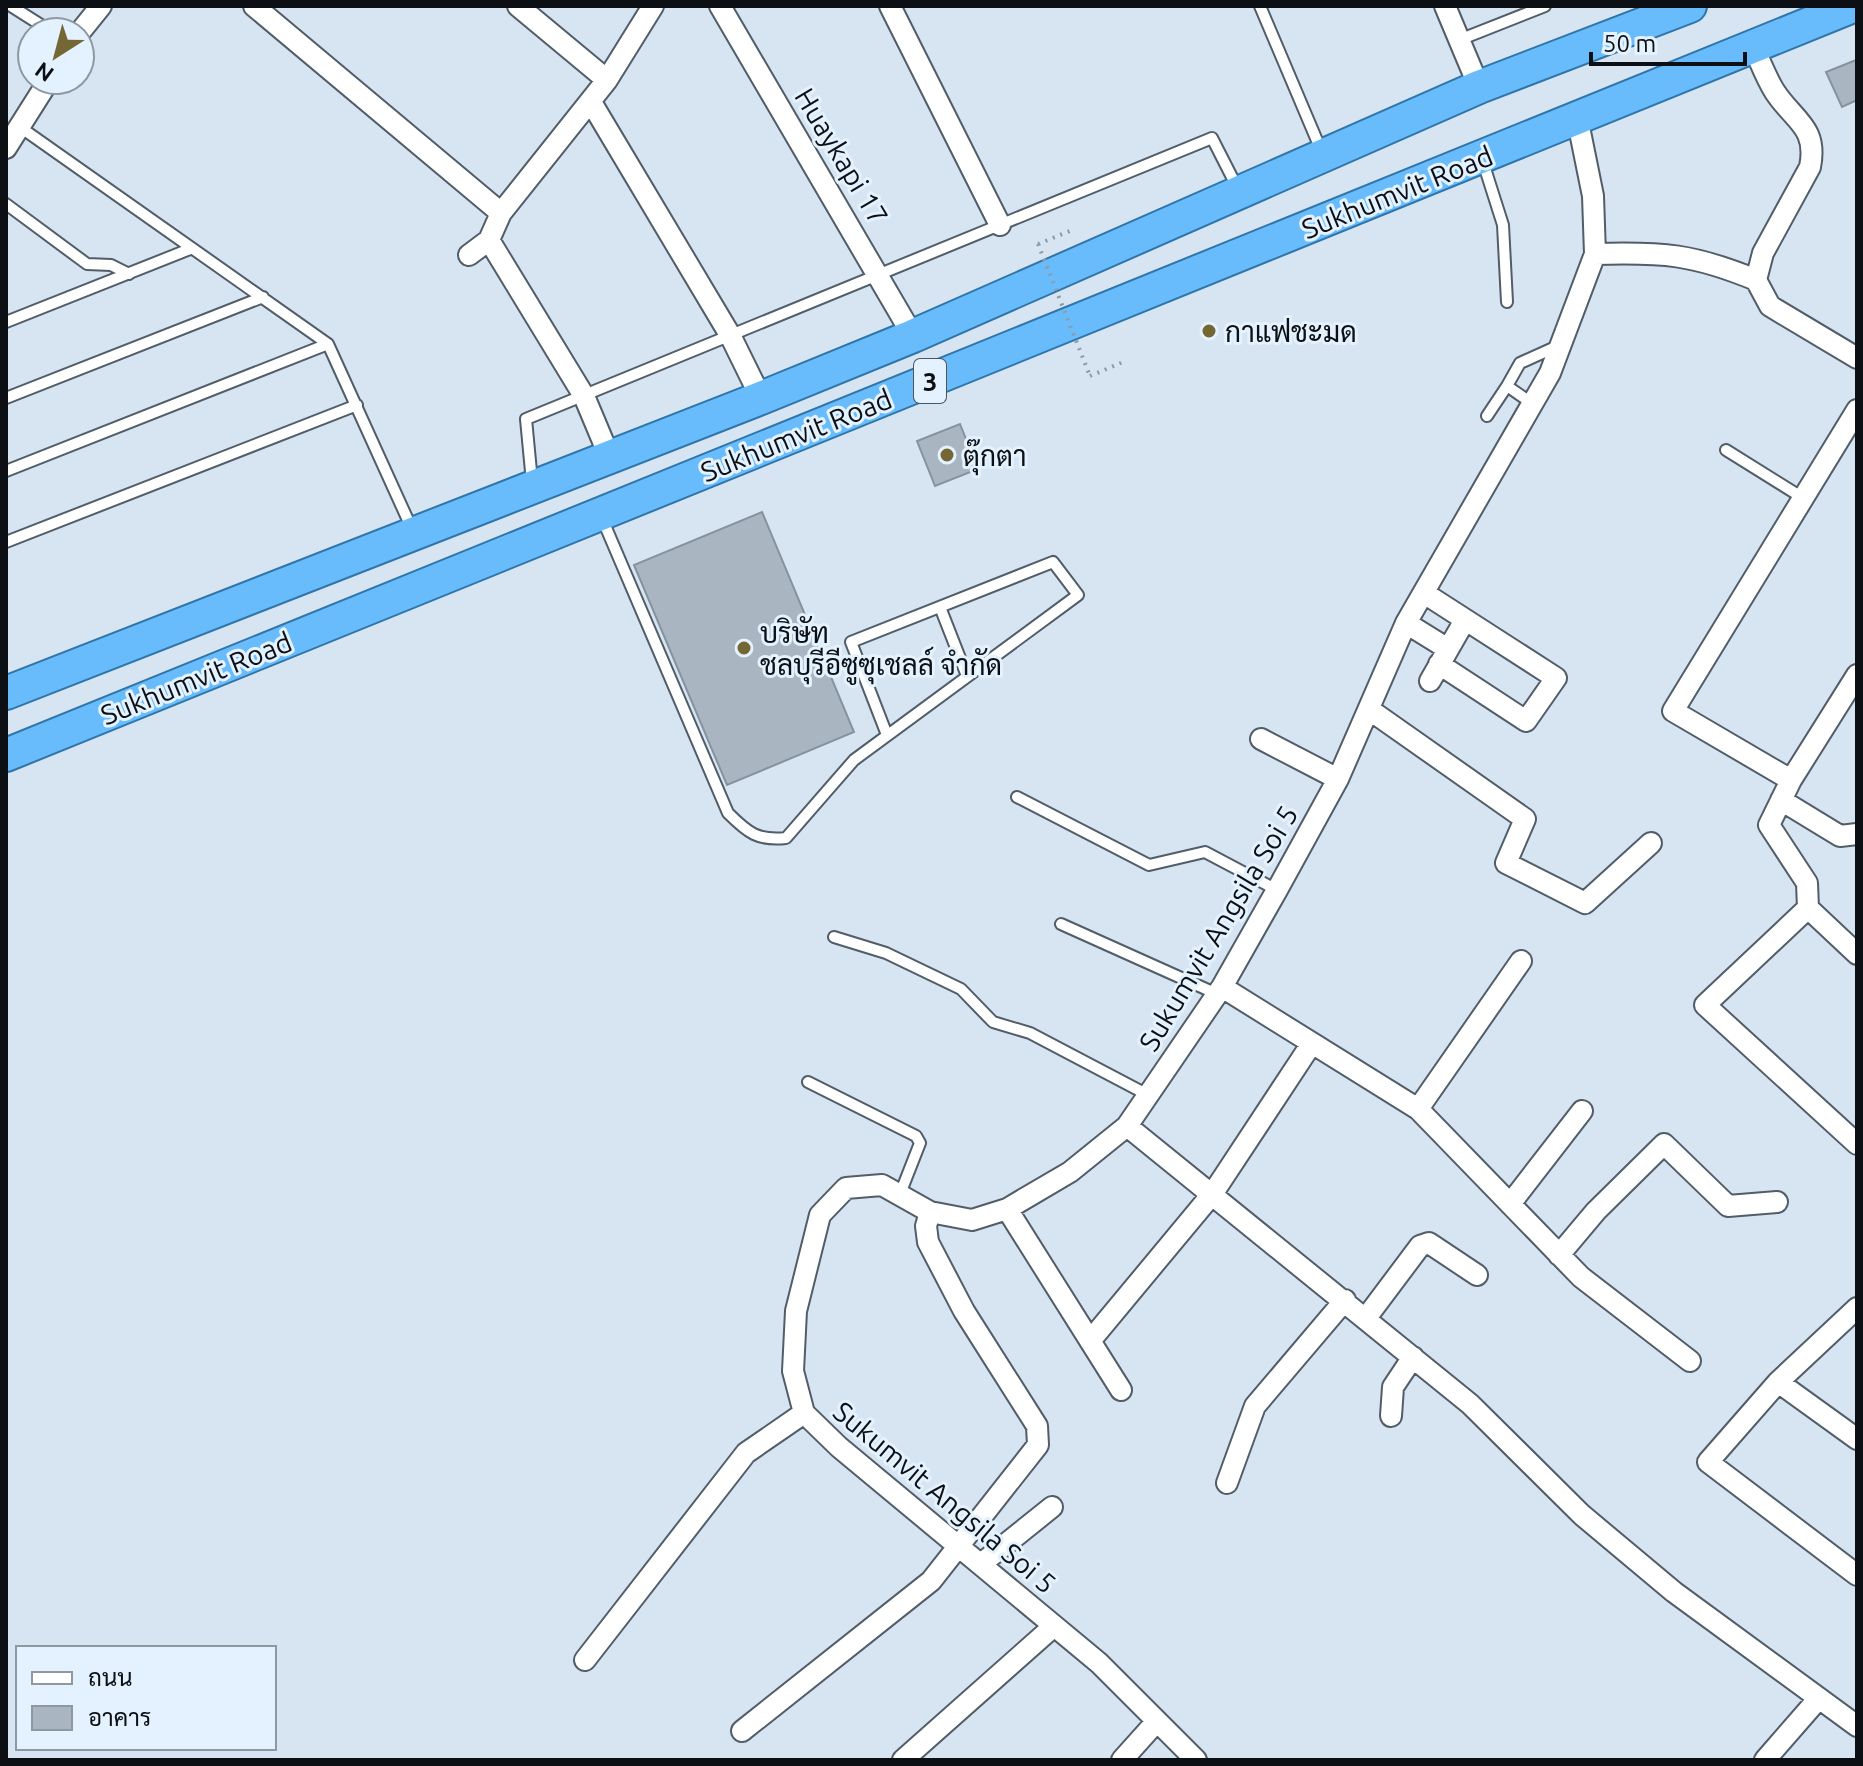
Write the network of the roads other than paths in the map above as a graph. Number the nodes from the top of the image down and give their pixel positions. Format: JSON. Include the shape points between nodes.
{"nodes":[{"id":1,"x":254,"y":6,"type":"edge"},
{"id":2,"x":518,"y":6,"type":"edge"},
{"id":3,"x":653,"y":6,"type":"edge"},
{"id":4,"x":720,"y":6,"type":"edge"},
{"id":5,"x":890,"y":6,"type":"edge"},
{"id":6,"x":1260,"y":6,"type":"edge"},
{"id":7,"x":1445,"y":6,"type":"edge"},
{"id":8,"x":1545,"y":6,"type":"edge"},
{"id":9,"x":1690,"y":6,"type":"edge"},
{"id":10,"x":1853,"y":6,"type":"edge"},
{"id":11,"x":1459,"y":40,"type":"junction"},
{"id":12,"x":1753,"y":46,"type":"junction"},
{"id":13,"x":607,"y":80,"type":"junction"},
{"id":14,"x":1479,"y":87,"type":"junction"},
{"id":15,"x":39,"y":96,"type":"edge"},
{"id":16,"x":591,"y":102,"type":"junction"},
{"id":17,"x":1577,"y":117,"type":"junction"},
{"id":18,"x":20,"y":127,"type":"junction"},
{"id":19,"x":6,"y":148,"type":"edge"},
{"id":20,"x":1323,"y":156,"type":"junction"},
{"id":21,"x":1481,"y":157,"type":"junction"},
{"id":22,"x":1239,"y":193,"type":"junction"},
{"id":23,"x":6,"y":204,"type":"edge"},
{"id":24,"x":501,"y":213,"type":"junction"},
{"id":25,"x":1000,"y":225,"type":"junction"},
{"id":26,"x":489,"y":240,"type":"junction"},
{"id":27,"x":190,"y":249,"type":"junction"},
{"id":28,"x":1595,"y":254,"type":"junction"},
{"id":29,"x":469,"y":255,"type":"dead end"},
{"id":30,"x":879,"y":272,"type":"junction"},
{"id":31,"x":129,"y":274,"type":"junction"},
{"id":32,"x":1756,"y":280,"type":"junction"},
{"id":33,"x":263,"y":297,"type":"junction"},
{"id":34,"x":1507,"y":302,"type":"dead end"},
{"id":35,"x":6,"y":322,"type":"edge"},
{"id":36,"x":730,"y":335,"type":"junction"},
{"id":37,"x":913,"y":336,"type":"junction"},
{"id":38,"x":328,"y":344,"type":"junction"},
{"id":39,"x":1561,"y":344,"type":"junction"},
{"id":40,"x":1857,"y":358,"type":"edge"},
{"id":41,"x":1507,"y":386,"type":"junction"},
{"id":42,"x":584,"y":396,"type":"junction"},
{"id":43,"x":6,"y":398,"type":"edge"},
{"id":44,"x":761,"y":398,"type":"junction"},
{"id":45,"x":1533,"y":404,"type":"junction"},
{"id":46,"x":357,"y":405,"type":"junction"},
{"id":47,"x":1857,"y":410,"type":"edge"},
{"id":48,"x":1487,"y":416,"type":"dead end"},
{"id":49,"x":1726,"y":450,"type":"dead end"},
{"id":50,"x":610,"y":458,"type":"junction"},
{"id":51,"x":6,"y":471,"type":"edge"},
{"id":52,"x":533,"y":488,"type":"junction"},
{"id":53,"x":1803,"y":498,"type":"junction"},
{"id":54,"x":601,"y":514,"type":"junction"},
{"id":55,"x":414,"y":535,"type":"junction"},
{"id":56,"x":7,"y":538,"type":"edge"},
{"id":57,"x":1424,"y":593,"type":"junction"},
{"id":58,"x":940,"y":607,"type":"junction"},
{"id":59,"x":1465,"y":620,"type":"junction"},
{"id":60,"x":1406,"y":623,"type":"junction"},
{"id":61,"x":1439,"y":665,"type":"junction"},
{"id":62,"x":1857,"y":675,"type":"edge"},
{"id":63,"x":967,"y":676,"type":"junction"},
{"id":64,"x":6,"y":693,"type":"edge"},
{"id":65,"x":1370,"y":710,"type":"junction"},
{"id":66,"x":887,"y":735,"type":"junction"},
{"id":67,"x":1261,"y":739,"type":"dead end"},
{"id":68,"x":6,"y":755,"type":"edge"},
{"id":69,"x":1338,"y":779,"type":"junction"},
{"id":70,"x":1791,"y":780,"type":"junction"},
{"id":71,"x":1017,"y":797,"type":"dead end"},
{"id":72,"x":1781,"y":800,"type":"junction"},
{"id":73,"x":1857,"y":834,"type":"edge"},
{"id":74,"x":1651,"y":843,"type":"dead end"},
{"id":75,"x":1277,"y":890,"type":"junction"},
{"id":76,"x":1808,"y":908,"type":"junction"},
{"id":77,"x":1061,"y":924,"type":"dead end"},
{"id":78,"x":834,"y":937,"type":"dead end"},
{"id":79,"x":1857,"y":954,"type":"edge"},
{"id":80,"x":1521,"y":961,"type":"dead end"},
{"id":81,"x":1220,"y":991,"type":"junction"},
{"id":82,"x":1312,"y":1043,"type":"junction"},
{"id":83,"x":808,"y":1082,"type":"dead end"},
{"id":84,"x":1148,"y":1095,"type":"junction"},
{"id":85,"x":1418,"y":1109,"type":"junction"},
{"id":86,"x":1582,"y":1111,"type":"dead end"},
{"id":87,"x":1127,"y":1126,"type":"junction"},
{"id":88,"x":1857,"y":1144,"type":"edge"},
{"id":89,"x":1213,"y":1193,"type":"junction"},
{"id":90,"x":900,"y":1194,"type":"junction"},
{"id":91,"x":1777,"y":1202,"type":"dead end"},
{"id":92,"x":1510,"y":1204,"type":"junction"},
{"id":93,"x":1007,"y":1209,"type":"junction"},
{"id":94,"x":930,"y":1212,"type":"junction"},
{"id":95,"x":1559,"y":1255,"type":"junction"},
{"id":96,"x":1477,"y":1275,"type":"dead end"},
{"id":97,"x":1345,"y":1300,"type":"junction"},
{"id":98,"x":1857,"y":1308,"type":"edge"},
{"id":99,"x":1366,"y":1318,"type":"junction"},
{"id":100,"x":1090,"y":1341,"type":"junction"},
{"id":101,"x":1413,"y":1357,"type":"junction"},
{"id":102,"x":1690,"y":1361,"type":"dead end"},
{"id":103,"x":1778,"y":1382,"type":"junction"},
{"id":104,"x":1121,"y":1390,"type":"dead end"},
{"id":105,"x":804,"y":1413,"type":"junction"},
{"id":106,"x":1391,"y":1416,"type":"dead end"},
{"id":107,"x":1857,"y":1439,"type":"edge"},
{"id":108,"x":1227,"y":1483,"type":"dead end"},
{"id":109,"x":1052,"y":1507,"type":"dead end"},
{"id":110,"x":958,"y":1545,"type":"junction"},
{"id":111,"x":981,"y":1564,"type":"junction"},
{"id":112,"x":1857,"y":1575,"type":"edge"},
{"id":113,"x":1054,"y":1626,"type":"junction"},
{"id":114,"x":585,"y":1660,"type":"dead end"},
{"id":115,"x":1819,"y":1698,"type":"junction"},
{"id":116,"x":1157,"y":1721,"type":"junction"},
{"id":117,"x":1857,"y":1726,"type":"edge"},
{"id":118,"x":742,"y":1731,"type":"dead end"},
{"id":119,"x":903,"y":1760,"type":"edge"},
{"id":120,"x":1122,"y":1760,"type":"edge"},
{"id":121,"x":1196,"y":1760,"type":"edge"},
{"id":122,"x":1765,"y":1760,"type":"edge"}],
"edges":[{"from":1,"to":24,"type":"street"},
{"from":2,"to":13,"type":"street"},
{"from":3,"to":13,"type":"street"},
{"from":4,"to":30,"type":"street","name":"Huaykapi 17"},
{"from":5,"to":25,"type":"street"},
{"from":6,"to":20,"type":"lane"},
{"from":7,"to":11,"type":"street"},
{"from":8,"to":11,"type":"lane"},
{"from":9,"to":14,"type":"highway","name":"Sukhumvit Road","number":"3","via":[[1638,21]]},
{"from":10,"to":12,"type":"highway","name":"Sukhumvit Road","number":"3"},
{"from":11,"to":14,"type":"street"},
{"from":12,"to":17,"type":"highway","name":"Sukhumvit Road","number":"3"},
{"from":12,"to":32,"type":"street","via":[[1775,92],[1808,131],[1814,149],[1810,167],[1763,253]]},
{"from":13,"to":16,"type":"street"},
{"from":14,"to":20,"type":"highway","name":"Sukhumvit Road","number":"3"},
{"from":15,"to":18,"type":"street"},
{"from":16,"to":24,"type":"street"},
{"from":16,"to":36,"type":"street"},
{"from":17,"to":21,"type":"highway","name":"Sukhumvit Road","number":"3"},
{"from":17,"to":28,"type":"street","name":"Sukumvit Angsila Soi 5","via":[[1593,196]]},
{"from":18,"to":19,"type":"street"},
{"from":18,"to":27,"type":"lane"},
{"from":20,"to":22,"type":"highway","name":"Sukhumvit Road","number":"3"},
{"from":21,"to":34,"type":"lane","via":[[1503,225]]},
{"from":21,"to":54,"type":"highway","name":"Sukhumvit Road","number":"3"},
{"from":22,"to":25,"type":"lane","via":[[1212,138]]},
{"from":22,"to":37,"type":"highway","name":"Sukhumvit Road","number":"3"},
{"from":23,"to":31,"type":"lane","via":[[87,264],[111,265]]},
{"from":24,"to":26,"type":"street"},
{"from":25,"to":30,"type":"lane"},
{"from":26,"to":29,"type":"street"},
{"from":26,"to":42,"type":"street"},
{"from":27,"to":31,"type":"lane"},
{"from":27,"to":33,"type":"lane"},
{"from":28,"to":32,"type":"street","via":[[1654,252],[1708,260]]},
{"from":28,"to":39,"type":"street","name":"Sukumvit Angsila Soi 5"},
{"from":30,"to":36,"type":"lane"},
{"from":30,"to":37,"type":"street","name":"Huaykapi 17"},
{"from":31,"to":35,"type":"lane"},
{"from":32,"to":40,"type":"street","via":[[1770,306]]},
{"from":33,"to":38,"type":"lane"},
{"from":33,"to":43,"type":"lane"},
{"from":36,"to":42,"type":"lane"},
{"from":36,"to":44,"type":"street"},
{"from":37,"to":44,"type":"highway","name":"Sukhumvit Road","number":"3"},
{"from":38,"to":46,"type":"lane"},
{"from":38,"to":51,"type":"lane"},
{"from":39,"to":41,"type":"lane","via":[[1520,363]]},
{"from":39,"to":45,"type":"street","name":"Sukumvit Angsila Soi 5"},
{"from":41,"to":45,"type":"lane"},
{"from":41,"to":48,"type":"lane"},
{"from":42,"to":50,"type":"street"},
{"from":42,"to":52,"type":"lane","via":[[526,419]]},
{"from":44,"to":50,"type":"highway","name":"Sukhumvit Road","number":"3"},
{"from":45,"to":57,"type":"street","name":"Sukumvit Angsila Soi 5"},
{"from":46,"to":55,"type":"lane"},
{"from":46,"to":56,"type":"lane"},
{"from":47,"to":53,"type":"street"},
{"from":49,"to":53,"type":"lane"},
{"from":50,"to":52,"type":"highway","name":"Sukhumvit Road","number":"3"},
{"from":52,"to":55,"type":"highway","name":"Sukhumvit Road","number":"3"},
{"from":53,"to":70,"type":"street","via":[[1673,711]]},
{"from":54,"to":66,"type":"lane","via":[[728,813],[743,828],[766,840],[786,838],[837,778]]},
{"from":54,"to":68,"type":"highway","name":"Sukhumvit Road","number":"3"},
{"from":55,"to":64,"type":"highway","name":"Sukhumvit Road","number":"3"},
{"from":57,"to":59,"type":"street"},
{"from":57,"to":60,"type":"street","name":"Sukumvit Angsila Soi 5"},
{"from":58,"to":63,"type":"lane"},
{"from":58,"to":63,"type":"lane","via":[[1053,562],[1078,595]]},
{"from":58,"to":66,"type":"lane","via":[[851,642]]},
{"from":59,"to":61,"type":"street"},
{"from":59,"to":61,"type":"street","via":[[1556,678],[1526,721]]},
{"from":60,"to":61,"type":"street"},
{"from":60,"to":65,"type":"street","name":"Sukumvit Angsila Soi 5"},
{"from":62,"to":70,"type":"street"},
{"from":63,"to":66,"type":"lane"},
{"from":65,"to":69,"type":"street","name":"Sukumvit Angsila Soi 5"},
{"from":65,"to":74,"type":"street","via":[[1525,819],[1506,863],[1585,903]]},
{"from":67,"to":69,"type":"street"},
{"from":69,"to":75,"type":"street","name":"Sukumvit Angsila Soi 5"},
{"from":70,"to":72,"type":"street"},
{"from":71,"to":75,"type":"lane","via":[[1149,865],[1205,852]]},
{"from":72,"to":73,"type":"street","via":[[1840,836]]},
{"from":72,"to":76,"type":"street","via":[[1769,825],[1807,883]]},
{"from":75,"to":81,"type":"street","name":"Sukumvit Angsila Soi 5"},
{"from":76,"to":79,"type":"street"},
{"from":76,"to":88,"type":"street","via":[[1705,1005]]},
{"from":77,"to":81,"type":"lane"},
{"from":78,"to":84,"type":"lane","via":[[886,953],[961,989],[993,1022],[1030,1033]]},
{"from":80,"to":85,"type":"street"},
{"from":81,"to":82,"type":"street"},
{"from":81,"to":84,"type":"street","name":"Sukumvit Angsila Soi 5"},
{"from":82,"to":85,"type":"street"},
{"from":82,"to":89,"type":"street"},
{"from":83,"to":90,"type":"lane","via":[[916,1136],[920,1143]]},
{"from":84,"to":87,"type":"street","name":"Sukumvit Angsila Soi 5"},
{"from":85,"to":92,"type":"street"},
{"from":86,"to":92,"type":"street"},
{"from":87,"to":89,"type":"street"},
{"from":87,"to":93,"type":"street","name":"Sukumvit Angsila Soi 5","via":[[1070,1172]]},
{"from":89,"to":97,"type":"street"},
{"from":89,"to":100,"type":"street"},
{"from":90,"to":94,"type":"street","name":"Sukumvit Angsila Soi 5"},
{"from":90,"to":105,"type":"street","name":"Sukumvit Angsila Soi 5","via":[[882,1185],[846,1188],[820,1215],[796,1311],[793,1371]]},
{"from":91,"to":95,"type":"street","via":[[1728,1206],[1664,1144]]},
{"from":92,"to":95,"type":"street"},
{"from":93,"to":94,"type":"street","name":"Sukumvit Angsila Soi 5","via":[[972,1220]]},
{"from":93,"to":100,"type":"street"},
{"from":94,"to":110,"type":"street","via":[[928,1242],[964,1311],[1037,1426],[1039,1439],[1025,1464]]},
{"from":95,"to":102,"type":"street"},
{"from":96,"to":99,"type":"street","via":[[1440,1248],[1420,1246]]},
{"from":97,"to":99,"type":"street"},
{"from":97,"to":108,"type":"street","via":[[1255,1406]]},
{"from":98,"to":103,"type":"street"},
{"from":99,"to":101,"type":"street"},
{"from":100,"to":104,"type":"street"},
{"from":101,"to":106,"type":"street","via":[[1393,1387]]},
{"from":101,"to":115,"type":"street","via":[[1470,1404],[1582,1515],[1663,1583]]},
{"from":103,"to":107,"type":"street"},
{"from":103,"to":112,"type":"street","via":[[1708,1462]]},
{"from":105,"to":110,"type":"street","name":"Sukumvit Angsila Soi 5"},
{"from":105,"to":114,"type":"street","via":[[746,1453]]},
{"from":109,"to":111,"type":"street"},
{"from":110,"to":111,"type":"street","name":"Sukumvit Angsila Soi 5"},
{"from":110,"to":118,"type":"street","via":[[931,1581]]},
{"from":111,"to":113,"type":"street","name":"Sukumvit Angsila Soi 5"},
{"from":113,"to":116,"type":"street","name":"Sukumvit Angsila Soi 5"},
{"from":113,"to":119,"type":"street"},
{"from":115,"to":117,"type":"street"},
{"from":115,"to":122,"type":"street"},
{"from":116,"to":120,"type":"street"},
{"from":116,"to":121,"type":"street","name":"Sukumvit Angsila Soi 5"}]}
